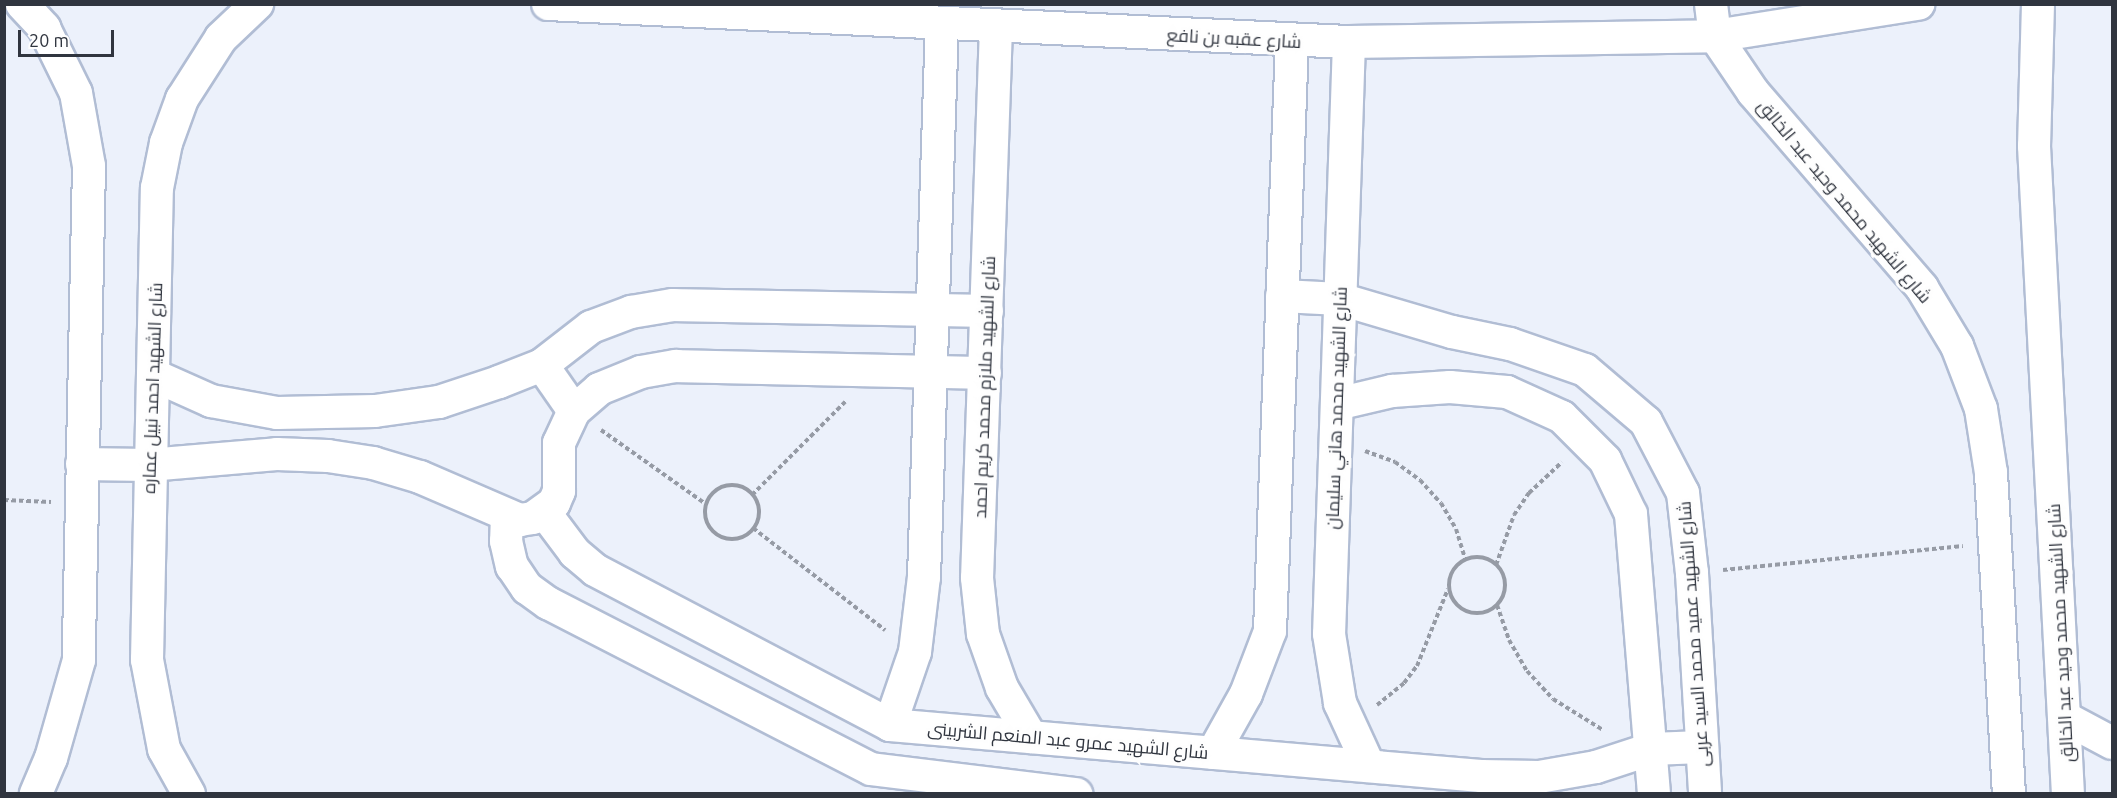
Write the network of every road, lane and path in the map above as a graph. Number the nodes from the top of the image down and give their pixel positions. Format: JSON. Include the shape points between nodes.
{"nodes":[{"id":1,"x":22,"y":4,"type":"edge"},
{"id":2,"x":257,"y":4,"type":"edge"},
{"id":3,"x":548,"y":4,"type":"edge"},
{"id":4,"x":1711,"y":4,"type":"edge"},
{"id":5,"x":1918,"y":4,"type":"edge"},
{"id":6,"x":2038,"y":4,"type":"edge"},
{"id":7,"x":942,"y":24,"type":"junction"},
{"id":8,"x":996,"y":27,"type":"junction"},
{"id":9,"x":1715,"y":36,"type":"junction"},
{"id":10,"x":1292,"y":42,"type":"junction"},
{"id":11,"x":1349,"y":42,"type":"junction"},
{"id":12,"x":1282,"y":296,"type":"junction"},
{"id":13,"x":1340,"y":299,"type":"junction"},
{"id":14,"x":933,"y":309,"type":"junction"},
{"id":15,"x":987,"y":311,"type":"junction"},
{"id":16,"x":542,"y":365,"type":"junction"},
{"id":17,"x":876,"y":370,"type":"junction"},
{"id":18,"x":931,"y":372,"type":"junction"},
{"id":19,"x":984,"y":373,"type":"junction"},
{"id":20,"x":153,"y":375,"type":"junction"},
{"id":21,"x":1337,"y":404,"type":"junction"},
{"id":22,"x":574,"y":411,"type":"junction"},
{"id":23,"x":1585,"y":440,"type":"junction"},
{"id":24,"x":1335,"y":447,"type":"junction"},
{"id":25,"x":82,"y":464,"type":"junction"},
{"id":26,"x":149,"y":465,"type":"junction"},
{"id":27,"x":752,"y":495,"type":"junction"},
{"id":28,"x":4,"y":500,"type":"edge"},
{"id":29,"x":82,"y":504,"type":"junction"},
{"id":30,"x":706,"y":504,"type":"junction"},
{"id":31,"x":545,"y":513,"type":"junction"},
{"id":32,"x":507,"y":515,"type":"junction"},
{"id":33,"x":753,"y":528,"type":"junction"},
{"id":34,"x":1993,"y":543,"type":"junction"},
{"id":35,"x":1465,"y":559,"type":"junction"},
{"id":36,"x":1496,"y":565,"type":"junction"},
{"id":37,"x":1692,"y":573,"type":"junction"},
{"id":38,"x":1449,"y":589,"type":"junction"},
{"id":39,"x":1497,"y":605,"type":"junction"},
{"id":40,"x":915,"y":652,"type":"junction"},
{"id":41,"x":2065,"y":718,"type":"junction"},
{"id":42,"x":890,"y":725,"type":"junction"},
{"id":43,"x":1350,"y":725,"type":"junction"},
{"id":44,"x":1030,"y":737,"type":"junction"},
{"id":45,"x":2112,"y":743,"type":"edge"},
{"id":46,"x":1702,"y":747,"type":"junction"},
{"id":47,"x":1647,"y":750,"type":"junction"},
{"id":48,"x":1213,"y":753,"type":"junction"},
{"id":49,"x":1368,"y":766,"type":"junction"},
{"id":50,"x":36,"y":794,"type":"edge"},
{"id":51,"x":189,"y":794,"type":"edge"},
{"id":52,"x":1076,"y":794,"type":"edge"},
{"id":53,"x":1654,"y":794,"type":"edge"},
{"id":54,"x":1705,"y":794,"type":"edge"},
{"id":55,"x":2009,"y":794,"type":"edge"},
{"id":56,"x":2068,"y":794,"type":"edge"}],
"edges":[{"from":1,"to":25,"type":"street","via":[[44,28],[76,93],[89,166]]},
{"from":2,"to":20,"type":"street","name":"شارع الشهيد احمد نبيل عماره","via":[[221,38],[182,99],[166,143],[157,188]]},
{"from":3,"to":7,"type":"street","name":"شارع عقبه بن نافع"},
{"from":4,"to":9,"type":"street","name":"شارع الشهيد محمد وحيد عبد الخالق"},
{"from":5,"to":9,"type":"street","name":"شارع عقبه بن نافع"},
{"from":6,"to":41,"type":"street","name":"شارع الشهيد محمد وحيد عبد الخالق","via":[[2034,146]]},
{"from":7,"to":8,"type":"street","name":"شارع عقبه بن نافع"},
{"from":7,"to":14,"type":"street"},
{"from":8,"to":10,"type":"street","name":"شارع عقبه بن نافع"},
{"from":8,"to":15,"type":"street","name":"شارع الشهيد ملازم محمد كريم احمد"},
{"from":9,"to":11,"type":"street","name":"شارع عقبه بن نافع"},
{"from":9,"to":34,"type":"street","name":"شارع الشهيد محمد وحيد عبد الخالق","via":[[1754,92],[1922,288],[1958,346],[1981,409],[1991,473]]},
{"from":10,"to":11,"type":"street","name":"شارع عقبه بن نافع"},
{"from":10,"to":12,"type":"street"},
{"from":11,"to":13,"type":"street","name":"شارع الشهيد محمد هاني سليمان"},
{"from":12,"to":13,"type":"street","name":"شارع الشهيد عميد محمد السيد عربى"},
{"from":12,"to":48,"type":"street","via":[[1270,631],[1246,694]]},
{"from":13,"to":21,"type":"street","name":"شارع الشهيد محمد هاني سليمان"},
{"from":13,"to":37,"type":"street","name":"شارع الشهيد عميد محمد السيد عربى","via":[[1452,332],[1510,344],[1585,370],[1646,422],[1652,432],[1683,493]]},
{"from":14,"to":15,"type":"street"},
{"from":14,"to":16,"type":"street","via":[[674,305],[631,312],[591,327]]},
{"from":14,"to":18,"type":"street"},
{"from":15,"to":19,"type":"street","name":"شارع الشهيد ملازم محمد كريم احمد"},
{"from":16,"to":20,"type":"street","via":[[439,402],[364,411],[277,413],[211,401]]},
{"from":16,"to":22,"type":"street"},
{"from":17,"to":18,"type":"street"},
{"from":17,"to":22,"type":"street","via":[[676,366],[641,372],[599,389]]},
{"from":17,"to":27,"type":"path"},
{"from":18,"to":19,"type":"street"},
{"from":18,"to":40,"type":"street","via":[[924,577]]},
{"from":19,"to":44,"type":"street","name":"شارع الشهيد ملازم محمد كريم احمد","via":[[977,578],[984,634],[1002,688]]},
{"from":20,"to":26,"type":"street","name":"شارع الشهيد احمد نبيل عماره"},
{"from":21,"to":23,"type":"street","via":[[1392,391],[1450,387],[1506,392],[1562,417]]},
{"from":21,"to":24,"type":"street","name":"شارع الشهيد محمد هاني سليمان"},
{"from":22,"to":30,"type":"path"},
{"from":22,"to":31,"type":"street","via":[[559,443],[559,491]]},
{"from":23,"to":36,"type":"path","via":[[1529,493],[1503,539]]},
{"from":23,"to":47,"type":"street","via":[[1605,460],[1631,514]]},
{"from":24,"to":35,"type":"path","via":[[1366,451],[1395,462],[1420,480],[1441,502]]},
{"from":24,"to":43,"type":"street","name":"شارع الشهيد محمد هاني سليمان","via":[[1329,634],[1340,703]]},
{"from":25,"to":26,"type":"street"},
{"from":25,"to":29,"type":"street"},
{"from":26,"to":32,"type":"street","via":[[277,454],[328,456],[373,463],[420,477]]},
{"from":26,"to":51,"type":"street","name":"شارع الشهيد احمد نبيل عماره","via":[[147,660],[164,749]]},
{"from":27,"to":30,"type":"path","via":[[745,489],[726,485],[717,489]]},
{"from":27,"to":33,"type":"path","via":[[758,512]]},
{"from":28,"to":29,"type":"path"},
{"from":29,"to":50,"type":"street","via":[[79,660],[51,758]]},
{"from":30,"to":33,"type":"path","via":[[707,522],[719,535],[737,538]]},
{"from":31,"to":32,"type":"street","via":[[520,520]]},
{"from":31,"to":42,"type":"street","name":"شارع الشهيد عمرو عبد المنعم الشربينى","via":[[575,553],[595,570]]},
{"from":32,"to":52,"type":"street","via":[[506,541],[512,566],[527,588],[548,603],[871,769]]},
{"from":33,"to":40,"type":"path"},
{"from":34,"to":37,"type":"path"},
{"from":34,"to":55,"type":"street","name":"شارع الشهيد محمد وحيد عبد الخالق"},
{"from":35,"to":36,"type":"path","via":[[1481,557]]},
{"from":35,"to":38,"type":"path","via":[[1454,568]]},
{"from":36,"to":39,"type":"path","via":[[1505,580]]},
{"from":37,"to":46,"type":"street","name":"شارع الشهيد عميد محمد السيد عربى"},
{"from":38,"to":39,"type":"path","via":[[1464,610],[1481,612]]},
{"from":38,"to":43,"type":"path","via":[[1417,666],[1389,697]]},
{"from":39,"to":47,"type":"path","via":[[1518,656],[1553,699]]},
{"from":40,"to":42,"type":"street"},
{"from":41,"to":45,"type":"street"},
{"from":41,"to":56,"type":"street","name":"شارع الشهيد محمد وحيد عبد الخالق"},
{"from":42,"to":44,"type":"street","name":"شارع الشهيد عمرو عبد المنعم الشربينى"},
{"from":43,"to":49,"type":"street","name":"شارع الشهيد محمد هاني سليمان"},
{"from":44,"to":48,"type":"street","name":"شارع الشهيد عمرو عبد المنعم الشربينى"},
{"from":46,"to":47,"type":"street","name":"شارع الشهيد عمرو عبد المنعم الشربينى"},
{"from":46,"to":54,"type":"street","name":"شارع الشهيد عميد محمد السيد عربى"},
{"from":47,"to":49,"type":"street","name":"شارع الشهيد عمرو عبد المنعم الشربينى","via":[[1596,767],[1539,777]]},
{"from":47,"to":53,"type":"street"},
{"from":48,"to":49,"type":"street","name":"شارع الشهيد عمرو عبد المنعم الشربينى"}]}
